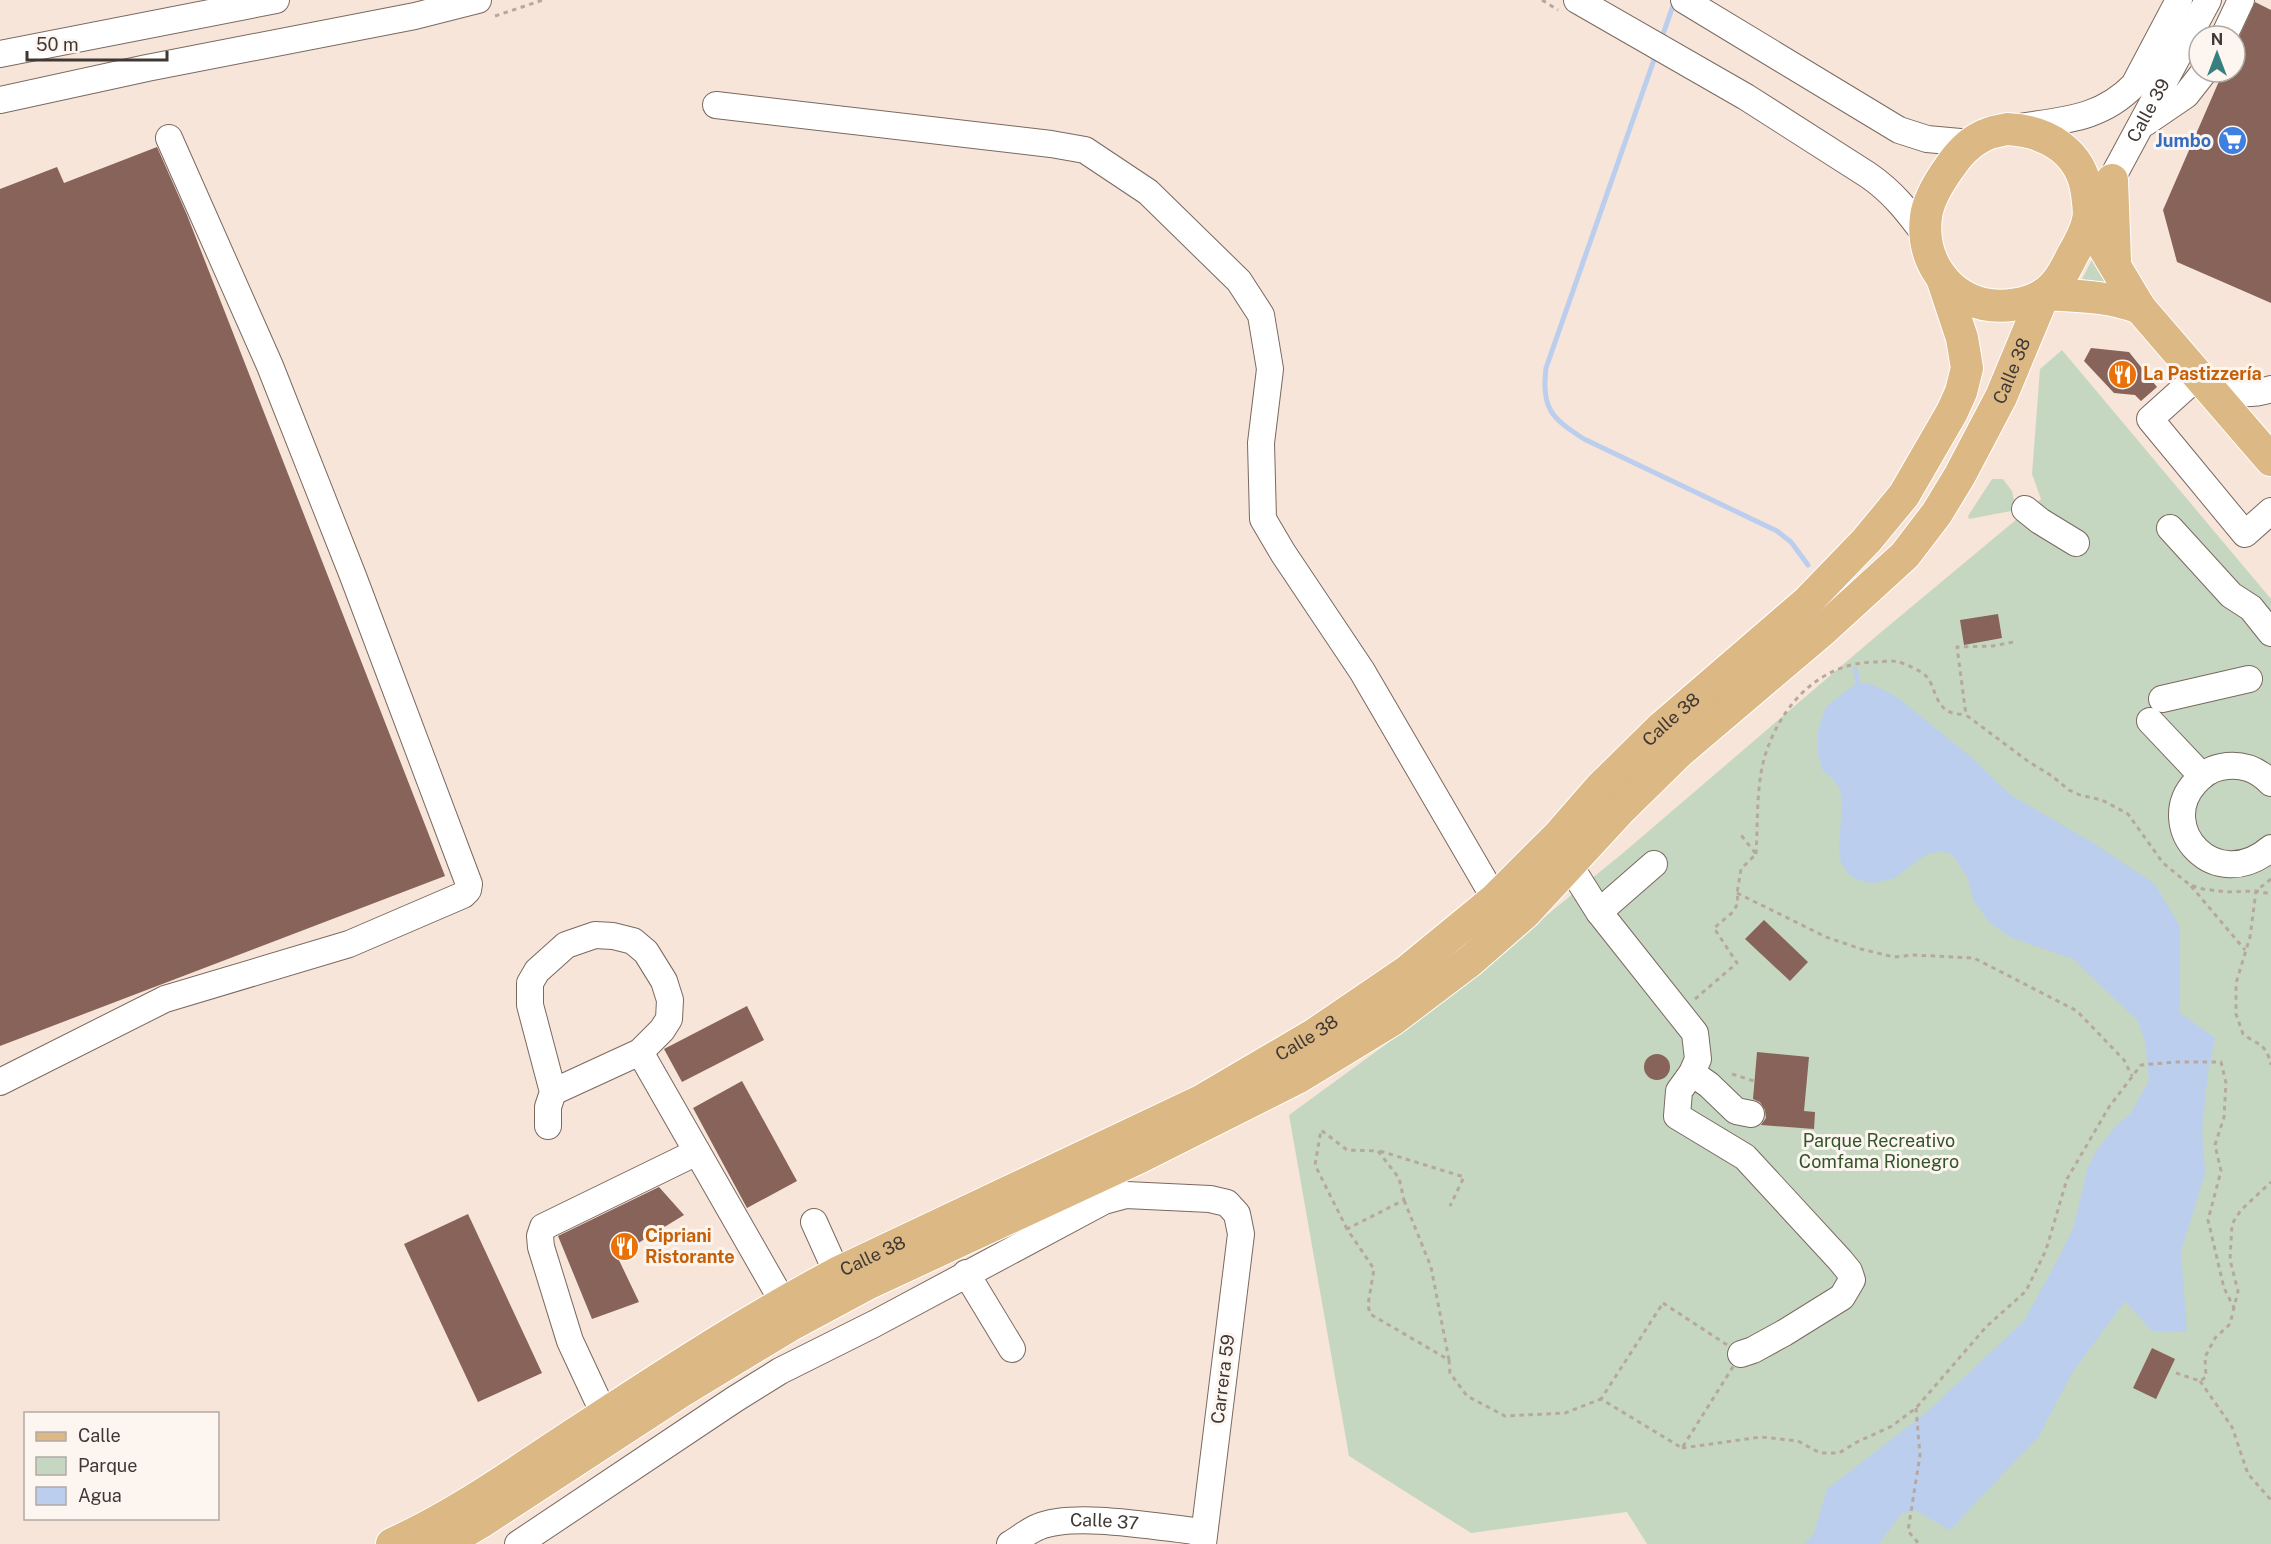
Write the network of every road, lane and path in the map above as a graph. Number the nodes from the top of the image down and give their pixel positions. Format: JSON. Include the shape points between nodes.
{"nodes":[{"id":1,"x":276,"y":0,"type":"edge"},
{"id":2,"x":478,"y":0,"type":"edge"},
{"id":3,"x":1577,"y":0,"type":"edge"},
{"id":4,"x":1684,"y":0,"type":"edge"},
{"id":5,"x":2179,"y":0,"type":"edge"},
{"id":6,"x":2208,"y":0,"type":"edge"},
{"id":7,"x":2241,"y":0,"type":"edge"},
{"id":8,"x":2230,"y":24,"type":"edge"},
{"id":9,"x":0,"y":54,"type":"edge"},
{"id":10,"x":2194,"y":84,"type":"edge"},
{"id":11,"x":0,"y":100,"type":"edge"},
{"id":12,"x":716,"y":105,"type":"dead end"},
{"id":13,"x":2142,"y":125,"type":"junction"},
{"id":14,"x":2007,"y":129,"type":"junction"},
{"id":15,"x":169,"y":138,"type":"dead end"},
{"id":16,"x":1971,"y":143,"type":"junction"},
{"id":17,"x":2112,"y":180,"type":"junction"},
{"id":18,"x":2088,"y":221,"type":"junction"},
{"id":19,"x":1926,"y":236,"type":"junction"},
{"id":20,"x":2115,"y":265,"type":"junction"},
{"id":21,"x":1942,"y":278,"type":"junction"},
{"id":22,"x":2044,"y":294,"type":"junction"},
{"id":23,"x":2140,"y":308,"type":"junction"},
{"id":24,"x":2206,"y":382,"type":"junction"},
{"id":25,"x":2271,"y":389,"type":"edge"},
{"id":26,"x":2271,"y":460,"type":"edge"},
{"id":27,"x":2025,"y":510,"type":"dead end"},
{"id":28,"x":2271,"y":512,"type":"edge"},
{"id":29,"x":2170,"y":528,"type":"dead end"},
{"id":30,"x":2076,"y":543,"type":"dead end"},
{"id":31,"x":2271,"y":633,"type":"edge"},
{"id":32,"x":2013,"y":642,"type":"dead end"},
{"id":33,"x":2249,"y":679,"type":"dead end"},
{"id":34,"x":1966,"y":715,"type":"junction"},
{"id":35,"x":2267,"y":774,"type":"edge"},
{"id":36,"x":2202,"y":776,"type":"junction"},
{"id":37,"x":1741,"y":835,"type":"dead end"},
{"id":38,"x":2271,"y":849,"type":"edge"},
{"id":39,"x":1756,"y":854,"type":"junction"},
{"id":40,"x":1654,"y":864,"type":"dead end"},
{"id":41,"x":1570,"y":867,"type":"junction"},
{"id":42,"x":2271,"y":879,"type":"edge"},
{"id":43,"x":2190,"y":885,"type":"junction"},
{"id":44,"x":2256,"y":891,"type":"junction"},
{"id":45,"x":1737,"y":892,"type":"junction"},
{"id":46,"x":2271,"y":894,"type":"edge"},
{"id":47,"x":1495,"y":899,"type":"junction"},
{"id":48,"x":1599,"y":912,"type":"junction"},
{"id":49,"x":2246,"y":950,"type":"junction"},
{"id":50,"x":1679,"y":1013,"type":"junction"},
{"id":51,"x":640,"y":1052,"type":"junction"},
{"id":52,"x":2271,"y":1065,"type":"edge"},
{"id":53,"x":1692,"y":1074,"type":"junction"},
{"id":54,"x":2132,"y":1076,"type":"junction"},
{"id":55,"x":0,"y":1082,"type":"edge"},
{"id":56,"x":553,"y":1092,"type":"junction"},
{"id":57,"x":1751,"y":1114,"type":"dead end"},
{"id":58,"x":548,"y":1126,"type":"dead end"},
{"id":59,"x":1378,"y":1151,"type":"junction"},
{"id":60,"x":697,"y":1152,"type":"junction"},
{"id":61,"x":2271,"y":1182,"type":"edge"},
{"id":62,"x":1404,"y":1200,"type":"junction"},
{"id":63,"x":1450,"y":1206,"type":"dead end"},
{"id":64,"x":814,"y":1222,"type":"dead end"},
{"id":65,"x":1347,"y":1229,"type":"junction"},
{"id":66,"x":837,"y":1273,"type":"junction"},
{"id":67,"x":966,"y":1273,"type":"junction"},
{"id":68,"x":783,"y":1302,"type":"junction"},
{"id":69,"x":2234,"y":1308,"type":"junction"},
{"id":70,"x":1012,"y":1349,"type":"dead end"},
{"id":71,"x":1741,"y":1354,"type":"junction"},
{"id":72,"x":1449,"y":1360,"type":"junction"},
{"id":73,"x":2176,"y":1373,"type":"dead end"},
{"id":74,"x":2200,"y":1381,"type":"junction"},
{"id":75,"x":1601,"y":1399,"type":"junction"},
{"id":76,"x":1916,"y":1408,"type":"junction"},
{"id":77,"x":604,"y":1414,"type":"junction"},
{"id":78,"x":1682,"y":1448,"type":"junction"},
{"id":79,"x":2271,"y":1500,"type":"edge"},
{"id":80,"x":1204,"y":1538,"type":"edge"},
{"id":81,"x":392,"y":1544,"type":"edge"},
{"id":82,"x":444,"y":1544,"type":"edge"},
{"id":83,"x":518,"y":1544,"type":"edge"},
{"id":84,"x":1010,"y":1544,"type":"edge"},
{"id":85,"x":1919,"y":1544,"type":"edge"}],
"edges":[{"from":1,"to":9,"type":"street"},
{"from":2,"to":11,"type":"street"},
{"from":3,"to":19,"type":"street","via":[[1746,97],[1884,186]]},
{"from":4,"to":16,"type":"street","via":[[1899,130],[1928,140]]},
{"from":5,"to":14,"type":"street","name":"Calle 39","via":[[2134,85],[2123,97],[2091,114]]},
{"from":6,"to":13,"type":"street","name":"Calle 39"},
{"from":7,"to":8,"type":"street"},
{"from":10,"to":13,"type":"street"},
{"from":12,"to":47,"type":"street","via":[[1085,150],[1148,192],[1239,281],[1261,315],[1270,369],[1261,443],[1263,519],[1362,671]]},
{"from":13,"to":17,"type":"street","name":"Calle 39"},
{"from":14,"to":16,"type":"main road"},
{"from":14,"to":18,"type":"main road","via":[[2033,132],[2067,151],[2084,177]]},
{"from":15,"to":55,"type":"street","via":[[270,366],[353,576],[469,884],[468,890],[349,944],[165,999]]},
{"from":16,"to":19,"type":"main road","via":[[1950,166],[1933,197],[1926,216]]},
{"from":17,"to":18,"type":"street","name":"Calle 39"},
{"from":17,"to":20,"type":"main road"},
{"from":18,"to":20,"type":"main road"},
{"from":18,"to":22,"type":"main road","via":[[2068,264]]},
{"from":19,"to":21,"type":"main road","via":[[1930,258]]},
{"from":20,"to":23,"type":"main road"},
{"from":21,"to":22,"type":"main road","via":[[1962,295],[1982,304],[2016,304]]},
{"from":21,"to":47,"type":"main road","name":"Calle 38","via":[[1962,338],[1966,368],[1952,412],[1904,495],[1807,602],[1662,727]]},
{"from":22,"to":23,"type":"main road","via":[[2099,297]]},
{"from":22,"to":41,"type":"main road","name":"Calle 38","via":[[2001,397],[1960,475],[1905,555],[1678,753]]},
{"from":23,"to":24,"type":"main road"},
{"from":24,"to":25,"type":"street","via":[[2232,393],[2257,394]]},
{"from":24,"to":26,"type":"main road"},
{"from":24,"to":28,"type":"street","via":[[2150,419],[2245,534]]},
{"from":27,"to":30,"type":"street"},
{"from":29,"to":31,"type":"street"},
{"from":32,"to":34,"type":"path","via":[[1957,647]]},
{"from":33,"to":36,"type":"street","via":[[2156,710]]},
{"from":34,"to":39,"type":"path","via":[[1948,712],[1926,675],[1898,662],[1846,665],[1824,675],[1790,704],[1774,733],[1756,798]]},
{"from":34,"to":43,"type":"path","via":[[2069,790],[2102,800],[2128,814],[2163,863]]},
{"from":35,"to":36,"type":"street","via":[[2232,765]]},
{"from":36,"to":38,"type":"street","via":[[2190,788],[2183,804],[2187,838],[2198,852],[2228,866],[2244,865]]},
{"from":37,"to":39,"type":"path"},
{"from":39,"to":45,"type":"path","via":[[1741,869]]},
{"from":40,"to":48,"type":"street"},
{"from":41,"to":48,"type":"street"},
{"from":41,"to":82,"type":"main road","name":"Calle 38","via":[[1470,961],[1392,1020],[1221,1117],[830,1302],[749,1348]]},
{"from":42,"to":44,"type":"path"},
{"from":43,"to":44,"type":"path","via":[[2226,892]]},
{"from":43,"to":49,"type":"path"},
{"from":44,"to":46,"type":"path"},
{"from":44,"to":49,"type":"path"},
{"from":45,"to":50,"type":"path","via":[[1738,903],[1733,912],[1714,928],[1737,963]]},
{"from":45,"to":54,"type":"path","via":[[1826,937],[1861,949],[1894,957],[1974,958],[2077,1011],[2124,1060]]},
{"from":47,"to":66,"type":"main road","name":"Calle 38","via":[[1406,972],[1315,1034],[1201,1101]]},
{"from":48,"to":50,"type":"street"},
{"from":49,"to":52,"type":"path","via":[[2236,983],[2236,1014],[2243,1034],[2262,1044]]},
{"from":50,"to":53,"type":"street","via":[[1695,1033],[1698,1059]]},
{"from":51,"to":56,"type":"street"},
{"from":51,"to":56,"type":"street","via":[[669,1019],[670,1000],[646,952],[633,941],[613,936],[595,935],[566,945],[537,971],[530,983],[530,1005]]},
{"from":51,"to":60,"type":"street"},
{"from":53,"to":57,"type":"street","via":[[1736,1111]]},
{"from":53,"to":71,"type":"street","via":[[1679,1091],[1677,1116],[1745,1157],[1840,1260],[1852,1280],[1842,1297]]},
{"from":54,"to":69,"type":"path","via":[[2141,1065],[2221,1062],[2226,1083],[2224,1117],[2215,1145],[2222,1171],[2208,1220],[2224,1288]]},
{"from":54,"to":76,"type":"path","via":[[2067,1179],[2046,1250],[2026,1291],[1986,1327]]},
{"from":56,"to":58,"type":"street"},
{"from":59,"to":62,"type":"path","via":[[1399,1178]]},
{"from":59,"to":63,"type":"path","via":[[1464,1177]]},
{"from":59,"to":65,"type":"path","via":[[1347,1150],[1321,1130],[1316,1165]]},
{"from":60,"to":68,"type":"street"},
{"from":60,"to":77,"type":"street","via":[[543,1227],[541,1247],[570,1341]]},
{"from":61,"to":69,"type":"path","via":[[2232,1224],[2230,1260],[2238,1291]]},
{"from":62,"to":65,"type":"path"},
{"from":62,"to":72,"type":"path","via":[[1431,1267]]},
{"from":64,"to":66,"type":"street"},
{"from":65,"to":72,"type":"path","via":[[1374,1269],[1370,1314]]},
{"from":66,"to":68,"type":"main road","name":"Calle 38"},
{"from":67,"to":70,"type":"street"},
{"from":67,"to":80,"type":"street","name":"Carrera 59","via":[[1104,1202],[1126,1195],[1210,1199],[1227,1203],[1237,1214],[1241,1234]]},
{"from":67,"to":83,"type":"street","via":[[771,1377]]},
{"from":68,"to":77,"type":"main road","name":"Calle 38"},
{"from":69,"to":74,"type":"path","via":[[2230,1324],[2215,1338],[2205,1357],[2206,1377]]},
{"from":71,"to":75,"type":"path","via":[[1663,1303]]},
{"from":71,"to":78,"type":"path"},
{"from":72,"to":75,"type":"path","via":[[1450,1373],[1467,1396],[1505,1416],[1565,1413]]},
{"from":73,"to":74,"type":"path"},
{"from":74,"to":79,"type":"path","via":[[2232,1427],[2248,1474]]},
{"from":75,"to":78,"type":"path"},
{"from":76,"to":78,"type":"path","via":[[1892,1426],[1839,1453],[1820,1453],[1798,1441],[1761,1437]]},
{"from":76,"to":85,"type":"path","via":[[1920,1455],[1908,1532]]},
{"from":77,"to":81,"type":"main road","name":"Calle 38","via":[[446,1518]]},
{"from":80,"to":84,"type":"street","name":"Calle 37","via":[[1090,1520],[1058,1521],[1037,1527]]}]}
